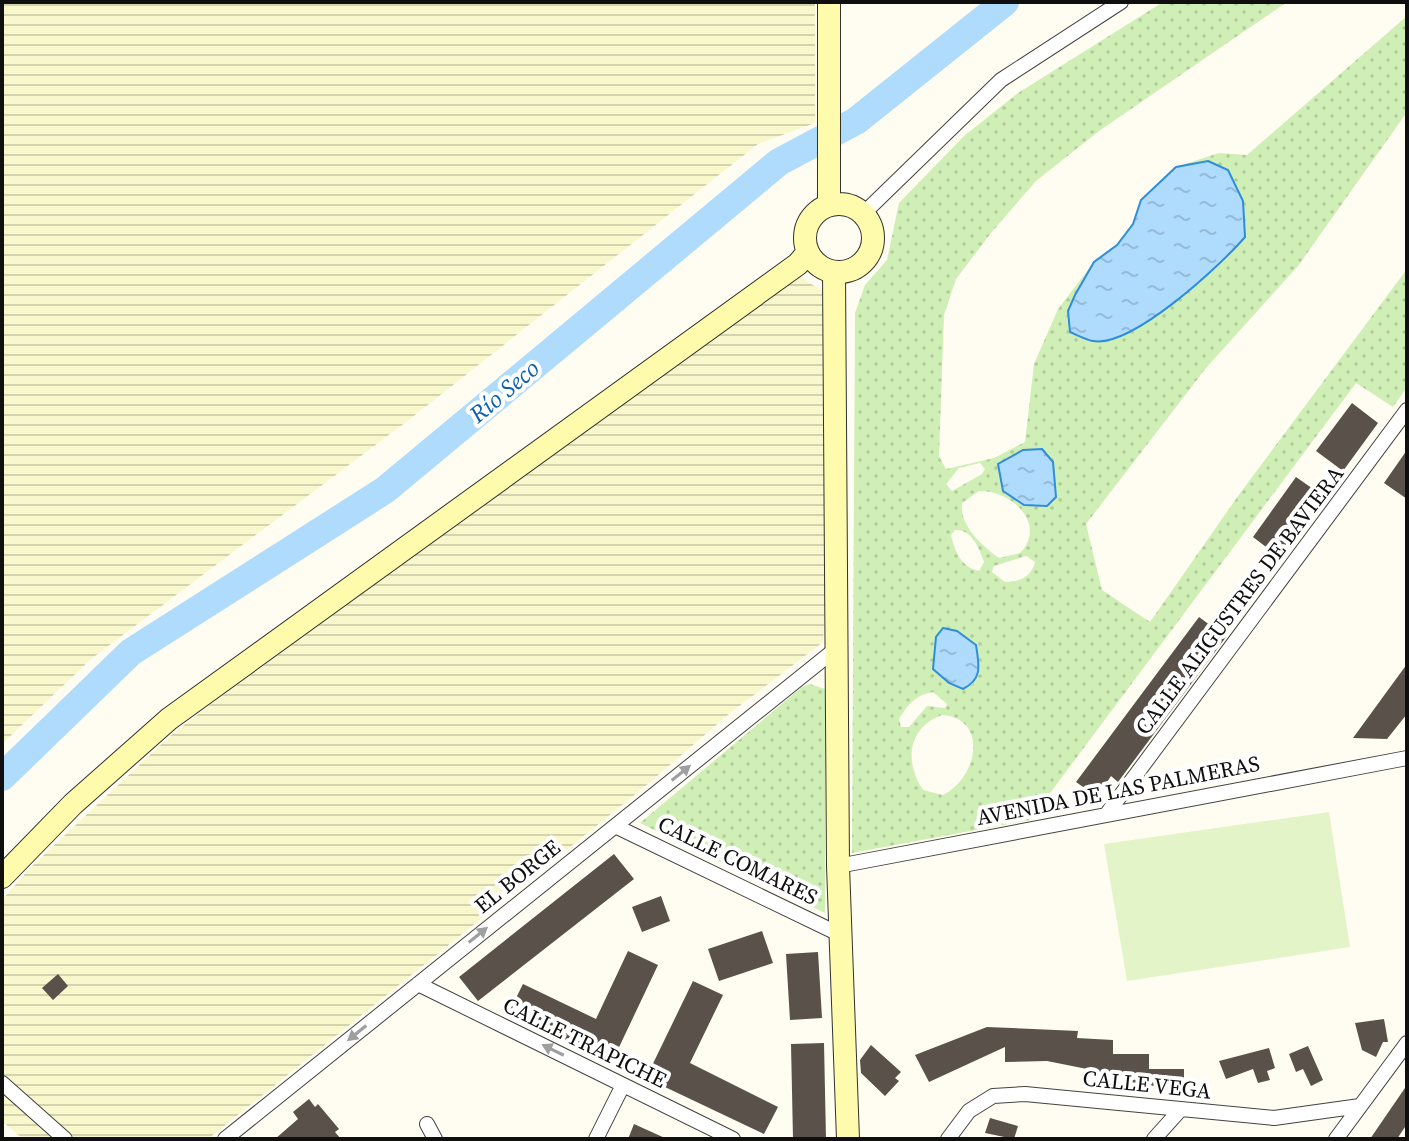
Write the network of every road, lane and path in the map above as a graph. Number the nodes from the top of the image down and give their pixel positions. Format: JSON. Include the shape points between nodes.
{"nodes":[{"id":1,"x":829,"y":2,"type":"edge"},
{"id":2,"x":1121,"y":2,"type":"edge"},
{"id":3,"x":830,"y":194,"type":"junction"},
{"id":4,"x":863,"y":214,"type":"junction"},
{"id":5,"x":808,"y":252,"type":"junction"},
{"id":6,"x":834,"y":272,"type":"junction"},
{"id":7,"x":1407,"y":410,"type":"edge"},
{"id":8,"x":837,"y":648,"type":"junction"},
{"id":9,"x":1407,"y":758,"type":"edge"},
{"id":10,"x":1106,"y":815,"type":"junction"},
{"id":11,"x":615,"y":826,"type":"junction"},
{"id":12,"x":838,"y":866,"type":"junction"},
{"id":13,"x":2,"y":877,"type":"edge"},
{"id":14,"x":841,"y":935,"type":"junction"},
{"id":15,"x":418,"y":984,"type":"junction"},
{"id":16,"x":1407,"y":1043,"type":"edge"},
{"id":17,"x":2,"y":1083,"type":"edge"},
{"id":18,"x":623,"y":1085,"type":"junction"},
{"id":19,"x":1360,"y":1106,"type":"junction"},
{"id":20,"x":1181,"y":1109,"type":"junction"},
{"id":21,"x":427,"y":1124,"type":"dead end"},
{"id":22,"x":65,"y":1139,"type":"edge"},
{"id":23,"x":225,"y":1139,"type":"edge"},
{"id":24,"x":435,"y":1139,"type":"edge"},
{"id":25,"x":596,"y":1139,"type":"edge"},
{"id":26,"x":733,"y":1139,"type":"edge"},
{"id":27,"x":848,"y":1139,"type":"edge"},
{"id":28,"x":948,"y":1139,"type":"edge"},
{"id":29,"x":1154,"y":1139,"type":"edge"},
{"id":30,"x":1336,"y":1139,"type":"edge"}],
"edges":[{"from":1,"to":3,"type":"street"},
{"from":2,"to":4,"type":"street","via":[[1001,80]]},
{"from":3,"to":4,"type":"street"},
{"from":3,"to":5,"type":"street","via":[[808,224]]},
{"from":4,"to":6,"type":"street","via":[[872,228],[865,261],[851,271]]},
{"from":5,"to":6,"type":"street","via":[[820,267]]},
{"from":5,"to":13,"type":"street","via":[[169,719],[73,804]]},
{"from":6,"to":8,"type":"street"},
{"from":7,"to":10,"type":"street","name":"CALLE ALIGUSTRES DE BAVIERA"},
{"from":11,"to":8,"type":"street","name":"EL BORGE","one_way":true},
{"from":8,"to":12,"type":"street"},
{"from":9,"to":10,"type":"street","name":"AVENIDA DE LAS PALMERAS"},
{"from":10,"to":12,"type":"street","name":"AVENIDA DE LAS PALMERAS"},
{"from":11,"to":14,"type":"street","name":"CALLE COMARES"},
{"from":15,"to":11,"type":"street","name":"EL BORGE","one_way":true},
{"from":12,"to":14,"type":"street"},
{"from":14,"to":27,"type":"street"},
{"from":18,"to":15,"type":"street","name":"CALLE TRAPICHE","one_way":true},
{"from":15,"to":23,"type":"street","name":"EL BORGE","one_way":true},
{"from":16,"to":19,"type":"street"},
{"from":17,"to":22,"type":"street"},
{"from":18,"to":25,"type":"street"},
{"from":18,"to":26,"type":"street","name":"CALLE TRAPICHE"},
{"from":19,"to":20,"type":"street","name":"CALLE VEGA","via":[[1274,1118]]},
{"from":19,"to":30,"type":"street"},
{"from":20,"to":28,"type":"street","name":"CALLE VEGA","via":[[1025,1094],[993,1096],[969,1111]]},
{"from":20,"to":29,"type":"street"},
{"from":21,"to":24,"type":"street"}]}
